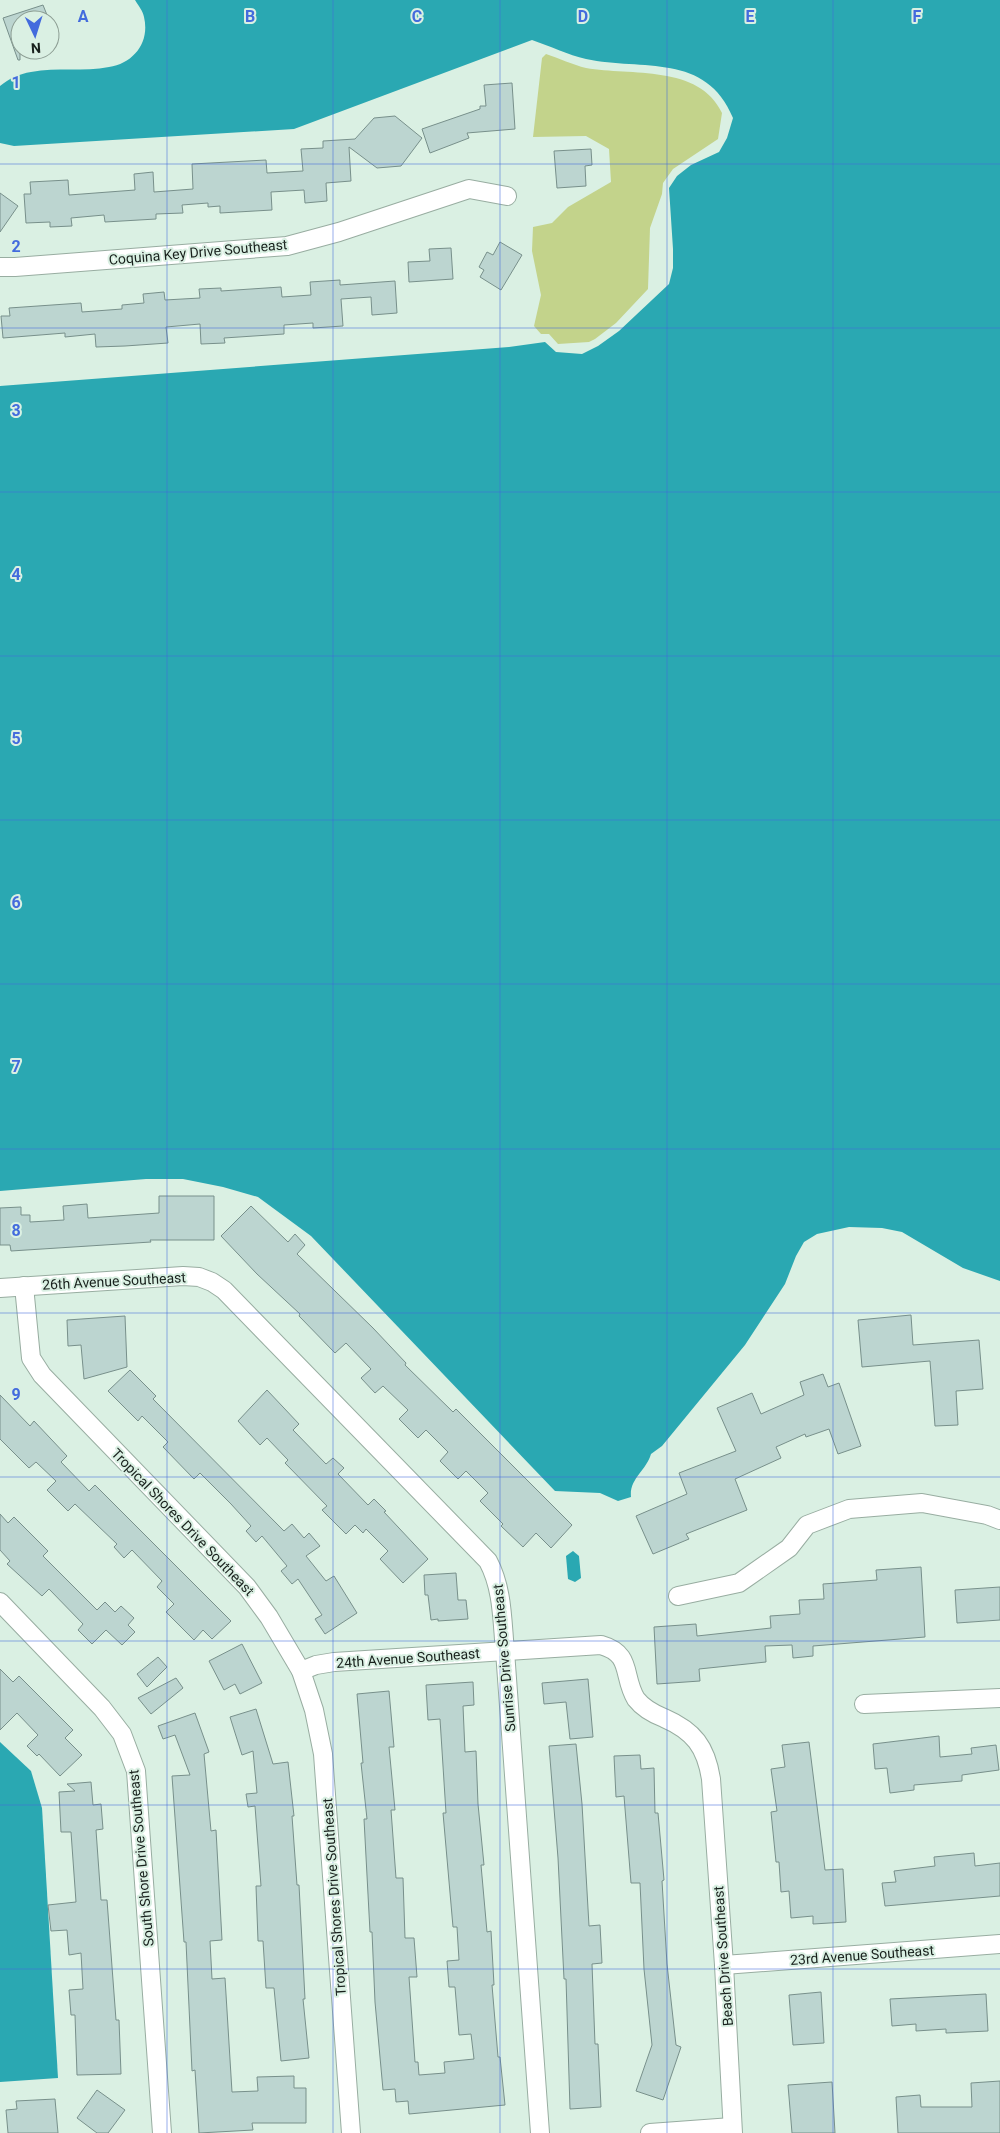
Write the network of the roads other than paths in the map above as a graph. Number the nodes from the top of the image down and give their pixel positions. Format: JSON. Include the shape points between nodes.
{"nodes":[{"id":1,"x":507,"y":196,"type":"dead end"},
{"id":2,"x":0,"y":267,"type":"edge"},
{"id":3,"x":24,"y":1286,"type":"junction"},
{"id":4,"x":0,"y":1288,"type":"edge"},
{"id":5,"x":224,"y":1290,"type":"joint"},
{"id":6,"x":1000,"y":1520,"type":"edge"},
{"id":7,"x":678,"y":1596,"type":"dead end"},
{"id":8,"x":0,"y":1602,"type":"edge"},
{"id":9,"x":505,"y":1652,"type":"junction"},
{"id":10,"x":302,"y":1671,"type":"junction"},
{"id":11,"x":1000,"y":1698,"type":"edge"},
{"id":12,"x":864,"y":1704,"type":"dead end"},
{"id":13,"x":711,"y":1778,"type":"joint"},
{"id":14,"x":1000,"y":1944,"type":"edge"},
{"id":15,"x":724,"y":1965,"type":"junction"},
{"id":16,"x":733,"y":2130,"type":"edge"},
{"id":17,"x":162,"y":2133,"type":"edge"},
{"id":18,"x":351,"y":2133,"type":"edge"},
{"id":19,"x":540,"y":2133,"type":"edge"},
{"id":20,"x":650,"y":2133,"type":"edge"}],
"edges":[{"from":1,"to":2,"type":"street","name":"Coquina Key Drive Southeast","via":[[469,189],[287,246]]},
{"from":3,"to":4,"type":"street","name":"26th Avenue Southeast"},
{"from":3,"to":5,"type":"street","name":"26th Avenue Southeast","via":[[183,1276],[199,1277]]},
{"from":3,"to":10,"type":"street","name":"Tropical Shores Drive Southeast","via":[[31,1358],[42,1375],[248,1586]]},
{"from":5,"to":9,"type":"street","name":"Sunrise Drive Southeast","via":[[488,1561],[499,1587]]},
{"from":6,"to":7,"type":"street","via":[[922,1503],[849,1509],[807,1525],[789,1548],[739,1583]]},
{"from":8,"to":17,"type":"street","name":"South Shore Drive Southeast","via":[[102,1708],[122,1734],[136,1771]]},
{"from":9,"to":10,"type":"street","name":"24th Avenue Southeast","via":[[334,1662]]},
{"from":9,"to":13,"type":"street","name":"24th Avenue Southeast","via":[[601,1644],[612,1648],[621,1654],[636,1698],[646,1709],[685,1729],[698,1741],[708,1758]]},
{"from":9,"to":19,"type":"street","name":"Sunrise Drive Southeast"},
{"from":10,"to":18,"type":"street","name":"Tropical Shores Drive Southeast","via":[[324,1754]]},
{"from":11,"to":12,"type":"street"},
{"from":13,"to":15,"type":"street","name":"Beach Drive Southeast"},
{"from":14,"to":15,"type":"street","name":"23rd Avenue Southeast"},
{"from":15,"to":16,"type":"street","name":"Beach Drive Southeast"},
{"from":16,"to":20,"type":"street"}]}
